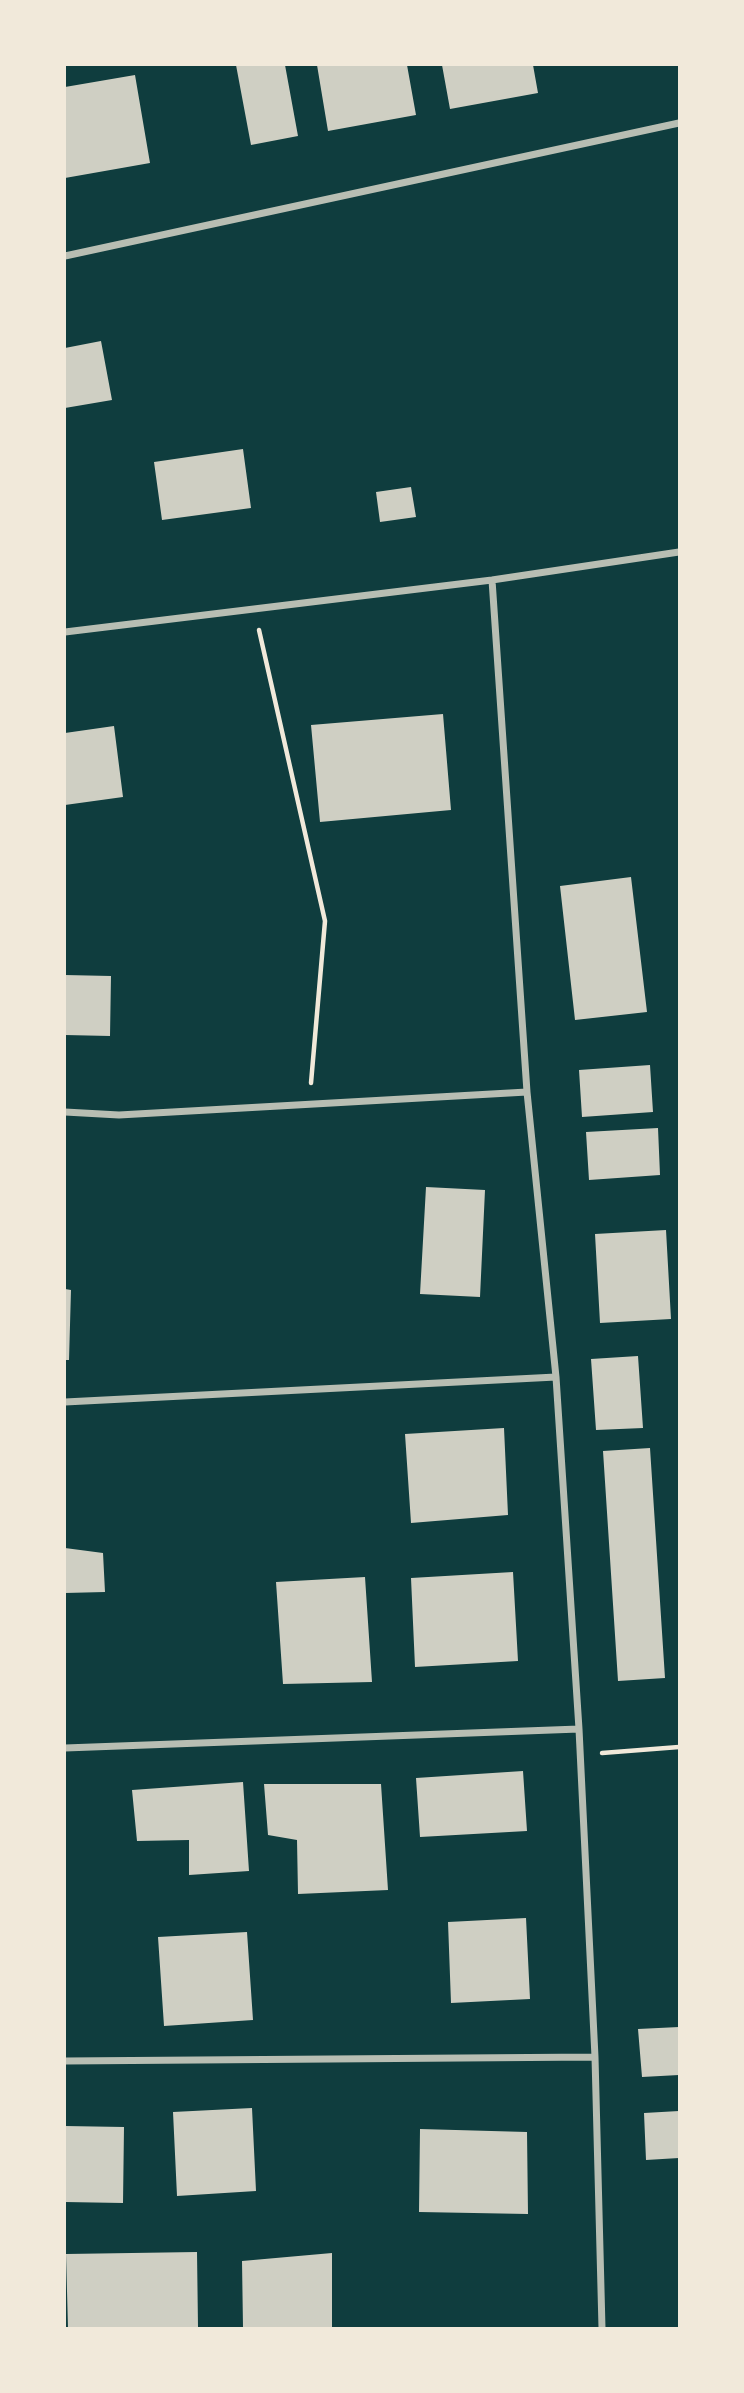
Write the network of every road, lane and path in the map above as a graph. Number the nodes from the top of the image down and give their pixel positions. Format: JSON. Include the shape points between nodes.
{"nodes":[{"id":1,"x":679,"y":123,"type":"edge"},
{"id":2,"x":65,"y":256,"type":"edge"},
{"id":3,"x":679,"y":552,"type":"edge"},
{"id":4,"x":492,"y":580,"type":"junction"},
{"id":5,"x":255,"y":609,"type":"junction"},
{"id":6,"x":65,"y":632,"type":"edge"},
{"id":7,"x":527,"y":1092,"type":"junction"},
{"id":8,"x":309,"y":1104,"type":"junction"},
{"id":9,"x":65,"y":1112,"type":"edge"},
{"id":10,"x":556,"y":1377,"type":"junction"},
{"id":11,"x":65,"y":1402,"type":"edge"},
{"id":12,"x":579,"y":1729,"type":"junction"},
{"id":13,"x":679,"y":1746,"type":"edge"},
{"id":14,"x":65,"y":1748,"type":"edge"},
{"id":15,"x":580,"y":1755,"type":"junction"},
{"id":16,"x":595,"y":2057,"type":"junction"},
{"id":17,"x":65,"y":2061,"type":"edge"},
{"id":18,"x":602,"y":2328,"type":"edge"}],
"edges":[{"from":1,"to":2,"type":"street"},
{"from":3,"to":4,"type":"street"},
{"from":4,"to":5,"type":"street"},
{"from":4,"to":7,"type":"street"},
{"from":5,"to":6,"type":"street"},
{"from":5,"to":8,"type":"path","via":[[325,921]]},
{"from":7,"to":8,"type":"street"},
{"from":7,"to":10,"type":"street"},
{"from":8,"to":9,"type":"street","via":[[119,1115]]},
{"from":10,"to":11,"type":"street"},
{"from":10,"to":12,"type":"street"},
{"from":12,"to":14,"type":"street"},
{"from":12,"to":15,"type":"street"},
{"from":13,"to":15,"type":"path"},
{"from":15,"to":16,"type":"street"},
{"from":16,"to":17,"type":"street"},
{"from":16,"to":18,"type":"street"}]}
